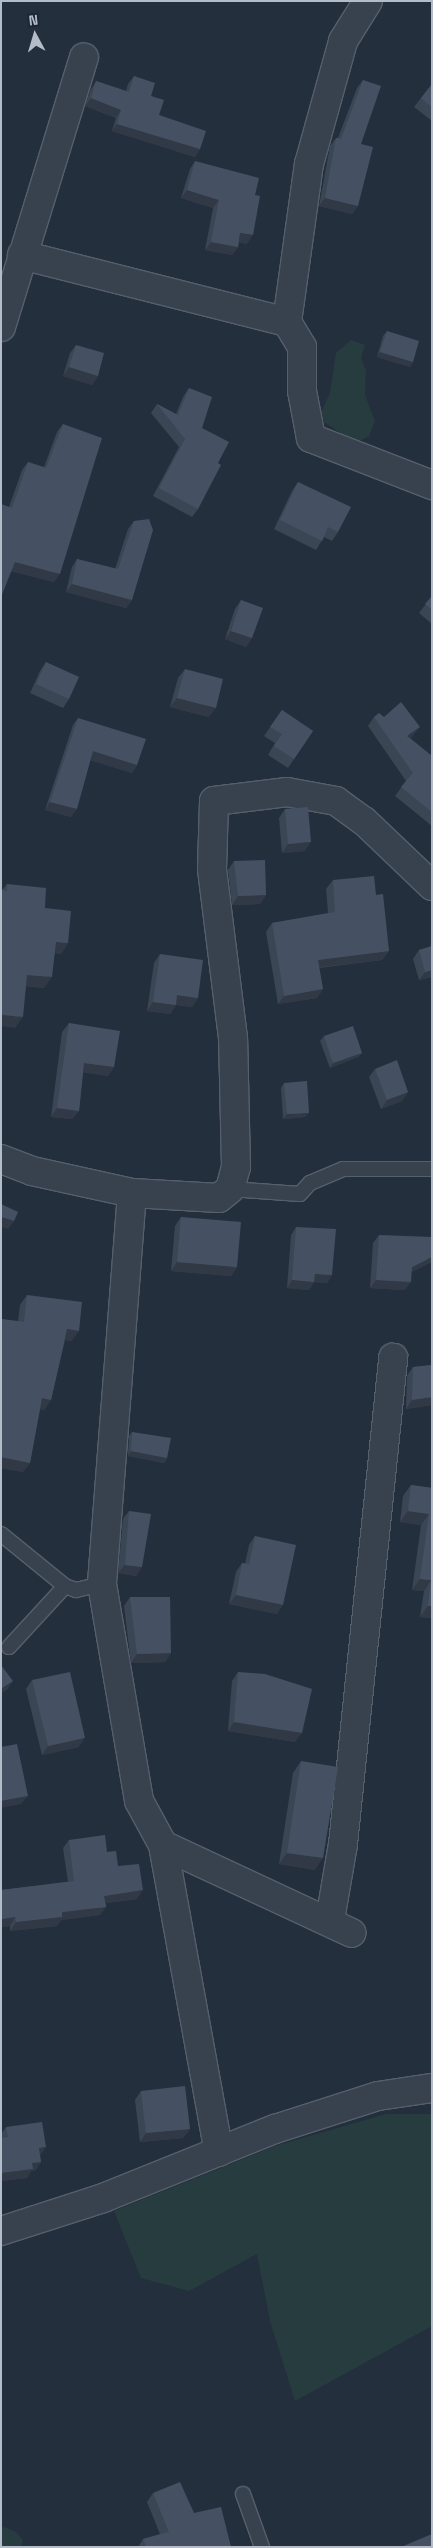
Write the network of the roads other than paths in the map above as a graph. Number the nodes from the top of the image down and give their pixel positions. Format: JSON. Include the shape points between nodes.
{"nodes":[{"id":1,"x":368,"y":1,"type":"edge"},
{"id":2,"x":84,"y":57,"type":"dead end"},
{"id":3,"x":22,"y":255,"type":"junction"},
{"id":4,"x":287,"y":322,"type":"junction"},
{"id":5,"x":1,"y":327,"type":"edge"},
{"id":6,"x":429,"y":478,"type":"edge"},
{"id":7,"x":432,"y":886,"type":"edge"},
{"id":8,"x":1,"y":1160,"type":"edge"},
{"id":9,"x":432,"y":1169,"type":"edge"},
{"id":10,"x":230,"y":1189,"type":"junction"},
{"id":11,"x":132,"y":1193,"type":"junction"},
{"id":12,"x":393,"y":1358,"type":"dead end"},
{"id":13,"x":1,"y":1534,"type":"edge"},
{"id":14,"x":102,"y":1584,"type":"junction"},
{"id":15,"x":65,"y":1586,"type":"junction"},
{"id":16,"x":9,"y":1647,"type":"dead end"},
{"id":17,"x":163,"y":1844,"type":"junction"},
{"id":18,"x":432,"y":2088,"type":"edge"},
{"id":19,"x":218,"y":2152,"type":"junction"},
{"id":20,"x":1,"y":2231,"type":"edge"},
{"id":21,"x":243,"y":2494,"type":"dead end"},
{"id":22,"x":262,"y":2547,"type":"edge"}],
"edges":[{"from":1,"to":4,"type":"street","via":[[343,41],[309,164]]},
{"from":2,"to":3,"type":"street"},
{"from":3,"to":4,"type":"street"},
{"from":3,"to":5,"type":"street"},
{"from":4,"to":6,"type":"street","via":[[302,347],[302,391],[311,438]]},
{"from":7,"to":10,"type":"street","via":[[364,821],[336,802],[287,792],[214,801],[212,869],[233,1038],[236,1167]]},
{"from":8,"to":11,"type":"street","via":[[32,1171]]},
{"from":9,"to":10,"type":"lane","via":[[343,1169],[310,1183],[300,1194]]},
{"from":10,"to":11,"type":"street","via":[[219,1198]]},
{"from":11,"to":14,"type":"street"},
{"from":12,"to":17,"type":"street","via":[[343,1844],[341,1926]]},
{"from":13,"to":15,"type":"lane"},
{"from":14,"to":15,"type":"lane","via":[[76,1590]]},
{"from":14,"to":17,"type":"street","via":[[139,1801]]},
{"from":15,"to":16,"type":"lane"},
{"from":17,"to":19,"type":"street"},
{"from":18,"to":19,"type":"street","via":[[378,2096]]},
{"from":19,"to":20,"type":"street","via":[[103,2198]]},
{"from":21,"to":22,"type":"lane"}]}
